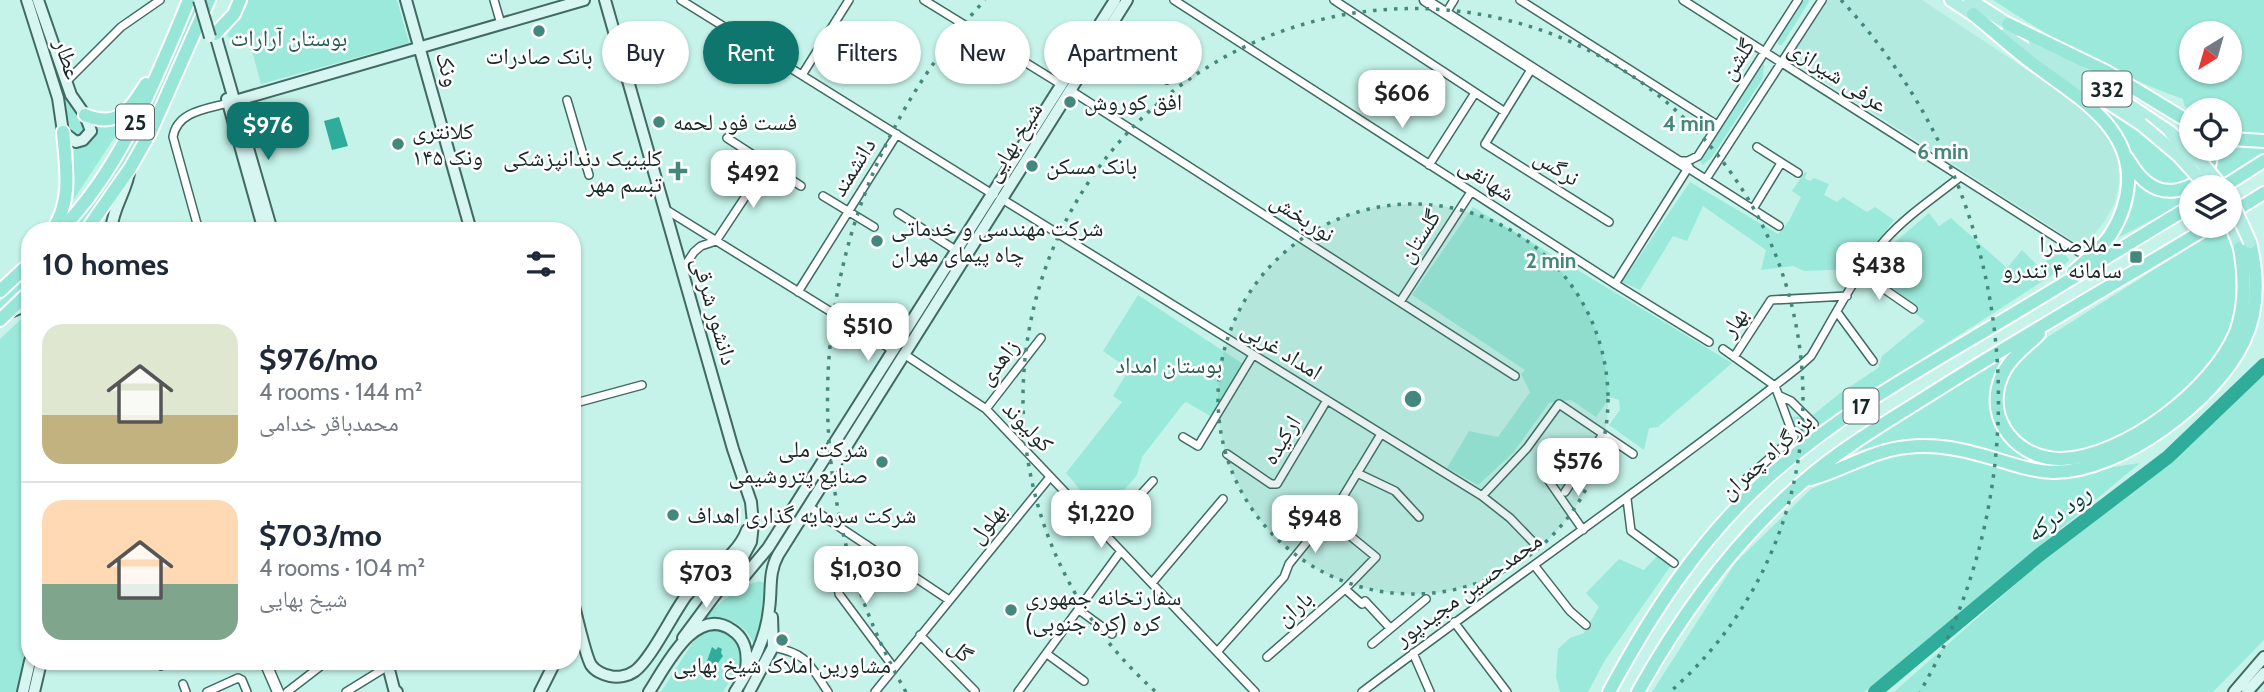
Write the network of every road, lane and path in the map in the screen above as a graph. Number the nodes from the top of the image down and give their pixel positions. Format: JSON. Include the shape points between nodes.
{"nodes":[{"id":1,"x":26,"y":0,"type":"edge"},
{"id":2,"x":38,"y":0,"type":"edge"},
{"id":3,"x":160,"y":0,"type":"edge"},
{"id":4,"x":189,"y":0,"type":"edge"},
{"id":5,"x":200,"y":0,"type":"edge"},
{"id":6,"x":207,"y":0,"type":"edge"},
{"id":7,"x":240,"y":0,"type":"edge"},
{"id":8,"x":407,"y":0,"type":"edge"},
{"id":9,"x":494,"y":0,"type":"edge"},
{"id":10,"x":584,"y":0,"type":"edge"},
{"id":11,"x":605,"y":0,"type":"edge"},
{"id":12,"x":681,"y":0,"type":"edge"},
{"id":13,"x":849,"y":0,"type":"edge"},
{"id":14,"x":924,"y":0,"type":"edge"},
{"id":15,"x":1115,"y":0,"type":"edge"},
{"id":16,"x":1127,"y":0,"type":"edge"},
{"id":17,"x":1174,"y":0,"type":"edge"},
{"id":18,"x":1334,"y":0,"type":"edge"},
{"id":19,"x":1425,"y":0,"type":"edge"},
{"id":20,"x":1454,"y":0,"type":"edge"},
{"id":21,"x":1520,"y":0,"type":"edge"},
{"id":22,"x":1684,"y":0,"type":"edge"},
{"id":23,"x":1798,"y":0,"type":"edge"},
{"id":24,"x":1822,"y":0,"type":"edge"},
{"id":25,"x":1951,"y":0,"type":"edge"},
{"id":26,"x":1970,"y":0,"type":"edge"},
{"id":27,"x":1446,"y":13,"type":"junction"},
{"id":28,"x":1973,"y":14,"type":"junction"},
{"id":29,"x":1114,"y":21,"type":"edge"},
{"id":30,"x":502,"y":24,"type":"junction"},
{"id":31,"x":2008,"y":24,"type":"junction"},
{"id":32,"x":211,"y":29,"type":"junction"},
{"id":33,"x":420,"y":47,"type":"junction"},
{"id":34,"x":167,"y":51,"type":"junction"},
{"id":35,"x":2039,"y":51,"type":"junction"},
{"id":36,"x":1764,"y":52,"type":"junction"},
{"id":37,"x":1781,"y":62,"type":"junction"},
{"id":38,"x":1532,"y":68,"type":"junction"},
{"id":39,"x":802,"y":75,"type":"junction"},
{"id":40,"x":66,"y":82,"type":"junction"},
{"id":41,"x":1069,"y":84,"type":"edge"},
{"id":42,"x":1066,"y":88,"type":"junction"},
{"id":43,"x":1475,"y":93,"type":"junction"},
{"id":44,"x":567,"y":100,"type":"dead end"},
{"id":45,"x":231,"y":102,"type":"junction"},
{"id":46,"x":1505,"y":112,"type":"junction"},
{"id":47,"x":85,"y":115,"type":"junction"},
{"id":48,"x":2179,"y":116,"type":"edge"},
{"id":49,"x":1717,"y":125,"type":"junction"},
{"id":50,"x":63,"y":132,"type":"junction"},
{"id":51,"x":897,"y":134,"type":"junction"},
{"id":52,"x":727,"y":138,"type":"dead end"},
{"id":53,"x":2242,"y":140,"type":"edge"},
{"id":54,"x":2264,"y":141,"type":"edge"},
{"id":55,"x":1757,"y":148,"type":"dead end"},
{"id":56,"x":2125,"y":154,"type":"junction"},
{"id":57,"x":1677,"y":161,"type":"junction"},
{"id":58,"x":2211,"y":161,"type":"edge"},
{"id":59,"x":2264,"y":161,"type":"edge"},
{"id":60,"x":1781,"y":163,"type":"junction"},
{"id":61,"x":767,"y":164,"type":"junction"},
{"id":62,"x":1429,"y":164,"type":"junction"},
{"id":63,"x":130,"y":168,"type":"junction"},
{"id":64,"x":1688,"y":168,"type":"junction"},
{"id":65,"x":1798,"y":173,"type":"dead end"},
{"id":66,"x":589,"y":175,"type":"dead end"},
{"id":67,"x":2196,"y":175,"type":"edge"},
{"id":68,"x":2213,"y":175,"type":"edge"},
{"id":69,"x":2242,"y":175,"type":"edge"},
{"id":70,"x":1961,"y":177,"type":"junction"},
{"id":71,"x":1706,"y":179,"type":"junction"},
{"id":72,"x":801,"y":186,"type":"dead end"},
{"id":73,"x":1471,"y":191,"type":"junction"},
{"id":74,"x":2264,"y":192,"type":"edge"},
{"id":75,"x":823,"y":196,"type":"dead end"},
{"id":76,"x":998,"y":197,"type":"junction"},
{"id":77,"x":2242,"y":206,"type":"edge"},
{"id":78,"x":665,"y":209,"type":"junction"},
{"id":79,"x":1753,"y":209,"type":"junction"},
{"id":80,"x":848,"y":211,"type":"junction"},
{"id":81,"x":898,"y":213,"type":"dead end"},
{"id":82,"x":2179,"y":213,"type":"edge"},
{"id":83,"x":57,"y":222,"type":"edge"},
{"id":84,"x":67,"y":222,"type":"edge"},
{"id":85,"x":92,"y":222,"type":"edge"},
{"id":86,"x":112,"y":222,"type":"edge"},
{"id":87,"x":197,"y":222,"type":"edge"},
{"id":88,"x":262,"y":222,"type":"edge"},
{"id":89,"x":269,"y":222,"type":"edge"},
{"id":90,"x":469,"y":222,"type":"edge"},
{"id":91,"x":1609,"y":222,"type":"dead end"},
{"id":92,"x":1779,"y":226,"type":"dead end"},
{"id":93,"x":874,"y":227,"type":"dead end"},
{"id":94,"x":2242,"y":236,"type":"edge"},
{"id":95,"x":2190,"y":238,"type":"edge"},
{"id":96,"x":2241,"y":238,"type":"edge"},
{"id":97,"x":716,"y":241,"type":"junction"},
{"id":98,"x":2245,"y":245,"type":"junction"},
{"id":99,"x":957,"y":251,"type":"junction"},
{"id":100,"x":2079,"y":252,"type":"dead end"},
{"id":101,"x":682,"y":270,"type":"junction"},
{"id":102,"x":21,"y":271,"type":"edge"},
{"id":103,"x":1861,"y":272,"type":"junction"},
{"id":104,"x":1615,"y":284,"type":"junction"},
{"id":105,"x":2054,"y":290,"type":"junction"},
{"id":106,"x":0,"y":291,"type":"edge"},
{"id":107,"x":798,"y":292,"type":"junction"},
{"id":108,"x":1847,"y":296,"type":"junction"},
{"id":109,"x":21,"y":300,"type":"edge"},
{"id":110,"x":1400,"y":302,"type":"junction"},
{"id":111,"x":929,"y":305,"type":"junction"},
{"id":112,"x":21,"y":308,"type":"edge"},
{"id":113,"x":1913,"y":309,"type":"dead end"},
{"id":114,"x":1837,"y":312,"type":"junction"},
{"id":115,"x":4,"y":316,"type":"edge"},
{"id":116,"x":2052,"y":321,"type":"junction"},
{"id":117,"x":1041,"y":338,"type":"dead end"},
{"id":118,"x":1709,"y":342,"type":"dead end"},
{"id":119,"x":1723,"y":349,"type":"dead end"},
{"id":120,"x":899,"y":353,"type":"junction"},
{"id":121,"x":1253,"y":355,"type":"junction"},
{"id":122,"x":1734,"y":357,"type":"junction"},
{"id":123,"x":1873,"y":361,"type":"dead end"},
{"id":124,"x":1515,"y":376,"type":"dead end"},
{"id":125,"x":642,"y":385,"type":"dead end"},
{"id":126,"x":1775,"y":386,"type":"junction"},
{"id":127,"x":1779,"y":396,"type":"junction"},
{"id":128,"x":1327,"y":400,"type":"junction"},
{"id":129,"x":581,"y":402,"type":"edge"},
{"id":130,"x":986,"y":409,"type":"junction"},
{"id":131,"x":1814,"y":424,"type":"dead end"},
{"id":132,"x":1381,"y":434,"type":"junction"},
{"id":133,"x":1603,"y":434,"type":"junction"},
{"id":134,"x":1183,"y":437,"type":"dead end"},
{"id":135,"x":733,"y":449,"type":"junction"},
{"id":136,"x":1227,"y":454,"type":"dead end"},
{"id":137,"x":1633,"y":454,"type":"dead end"},
{"id":138,"x":1357,"y":473,"type":"junction"},
{"id":139,"x":1050,"y":477,"type":"junction"},
{"id":140,"x":1746,"y":479,"type":"dead end"},
{"id":141,"x":1153,"y":481,"type":"dead end"},
{"id":142,"x":1549,"y":481,"type":"dead end"},
{"id":143,"x":1804,"y":481,"type":"junction"},
{"id":144,"x":1565,"y":492,"type":"dead end"},
{"id":145,"x":1482,"y":496,"type":"junction"},
{"id":146,"x":1223,"y":499,"type":"dead end"},
{"id":147,"x":1627,"y":499,"type":"junction"},
{"id":148,"x":808,"y":506,"type":"junction"},
{"id":149,"x":1327,"y":517,"type":"junction"},
{"id":150,"x":1419,"y":517,"type":"dead end"},
{"id":151,"x":1583,"y":530,"type":"junction"},
{"id":152,"x":1105,"y":534,"type":"junction"},
{"id":153,"x":1535,"y":544,"type":"dead end"},
{"id":154,"x":867,"y":545,"type":"junction"},
{"id":155,"x":1121,"y":551,"type":"junction"},
{"id":156,"x":1674,"y":563,"type":"dead end"},
{"id":157,"x":1534,"y":565,"type":"junction"},
{"id":158,"x":1152,"y":583,"type":"junction"},
{"id":159,"x":721,"y":586,"type":"junction"},
{"id":160,"x":1345,"y":589,"type":"junction"},
{"id":161,"x":1426,"y":599,"type":"dead end"},
{"id":162,"x":949,"y":600,"type":"junction"},
{"id":163,"x":770,"y":609,"type":"junction"},
{"id":164,"x":1079,"y":610,"type":"junction"},
{"id":165,"x":1454,"y":622,"type":"junction"},
{"id":166,"x":1586,"y":625,"type":"dead end"},
{"id":167,"x":1390,"y":628,"type":"junction"},
{"id":168,"x":1112,"y":634,"type":"dead end"},
{"id":169,"x":920,"y":635,"type":"junction"},
{"id":170,"x":581,"y":637,"type":"edge"},
{"id":171,"x":683,"y":638,"type":"junction"},
{"id":172,"x":1372,"y":644,"type":"dead end"},
{"id":173,"x":773,"y":647,"type":"junction"},
{"id":174,"x":1217,"y":652,"type":"junction"},
{"id":175,"x":1413,"y":653,"type":"junction"},
{"id":176,"x":1046,"y":654,"type":"junction"},
{"id":177,"x":1267,"y":657,"type":"dead end"},
{"id":178,"x":2264,"y":657,"type":"edge"},
{"id":179,"x":894,"y":668,"type":"junction"},
{"id":180,"x":28,"y":670,"type":"edge"},
{"id":181,"x":39,"y":670,"type":"edge"},
{"id":182,"x":268,"y":670,"type":"edge"},
{"id":183,"x":316,"y":670,"type":"edge"},
{"id":184,"x":379,"y":670,"type":"edge"},
{"id":185,"x":390,"y":670,"type":"edge"},
{"id":186,"x":551,"y":670,"type":"edge"},
{"id":187,"x":2264,"y":673,"type":"edge"},
{"id":188,"x":746,"y":675,"type":"junction"},
{"id":189,"x":392,"y":680,"type":"junction"},
{"id":190,"x":1084,"y":681,"type":"dead end"},
{"id":191,"x":975,"y":691,"type":"edge"},
{"id":192,"x":23,"y":692,"type":"edge"},
{"id":193,"x":34,"y":692,"type":"edge"},
{"id":194,"x":207,"y":692,"type":"edge"},
{"id":195,"x":247,"y":692,"type":"edge"},
{"id":196,"x":278,"y":692,"type":"edge"},
{"id":197,"x":287,"y":692,"type":"edge"},
{"id":198,"x":345,"y":692,"type":"edge"},
{"id":199,"x":397,"y":692,"type":"edge"},
{"id":200,"x":405,"y":692,"type":"edge"},
{"id":201,"x":540,"y":692,"type":"edge"},
{"id":202,"x":649,"y":692,"type":"edge"},
{"id":203,"x":735,"y":692,"type":"edge"},
{"id":204,"x":749,"y":692,"type":"edge"},
{"id":205,"x":828,"y":692,"type":"edge"},
{"id":206,"x":875,"y":692,"type":"edge"},
{"id":207,"x":1018,"y":692,"type":"edge"},
{"id":208,"x":1255,"y":692,"type":"edge"},
{"id":209,"x":1362,"y":692,"type":"edge"},
{"id":210,"x":1430,"y":692,"type":"edge"},
{"id":211,"x":1507,"y":692,"type":"edge"},
{"id":212,"x":1609,"y":692,"type":"edge"},
{"id":213,"x":1638,"y":692,"type":"edge"},
{"id":214,"x":2234,"y":692,"type":"edge"},
{"id":215,"x":2248,"y":692,"type":"edge"}],
"edges":[{"from":1,"to":50,"type":"main road","name":"عطار","via":[[58,98]]},
{"from":2,"to":40,"type":"main road","name":"عطار"},
{"from":3,"to":40,"type":"street","via":[[121,27]]},
{"from":4,"to":34,"type":"highway","number":"25"},
{"from":5,"to":32,"type":"main road","bridge":true},
{"from":6,"to":32,"type":"main road"},
{"from":6,"to":63,"type":"highway","number":"25","via":[[167,100]]},
{"from":7,"to":32,"type":"highway","via":[[234,14]]},
{"from":8,"to":33,"type":"main road","name":"ونک"},
{"from":9,"to":30,"type":"street"},
{"from":10,"to":30,"type":"main road"},
{"from":11,"to":78,"type":"main road","name":"دانشور شرقی"},
{"from":12,"to":39,"type":"street","name":"امداد غربی"},
{"from":13,"to":39,"type":"street"},
{"from":14,"to":42,"type":"street","name":"نوربخش"},
{"from":15,"to":42,"type":"main road","name":"شیخ بهایی"},
{"from":16,"to":29,"type":"main road","name":"شیخ بهایی"},
{"from":17,"to":62,"type":"street","name":"شهانقی"},
{"from":18,"to":43,"type":"street"},
{"from":19,"to":27,"type":"street"},
{"from":20,"to":27,"type":"street"},
{"from":21,"to":49,"type":"street"},
{"from":22,"to":36,"type":"street","name":"عرفی شیرازی"},
{"from":23,"to":36,"type":"street","name":"گلشن"},
{"from":24,"to":37,"type":"street","name":"گلشن"},
{"from":25,"to":28,"type":"main road","number":"332"},
{"from":26,"to":31,"type":"main road","number":"332"},
{"from":27,"to":38,"type":"street"},
{"from":28,"to":35,"type":"main road","number":"332"},
{"from":28,"to":56,"type":"highway","via":[[2093,108]]},
{"from":30,"to":33,"type":"main road"},
{"from":31,"to":35,"type":"main road","number":"332"},
{"from":31,"to":48,"type":"highway","via":[[2107,72]]},
{"from":32,"to":45,"type":"main road"},
{"from":33,"to":45,"type":"main road"},
{"from":33,"to":90,"type":"main road","name":"ونک"},
{"from":34,"to":47,"type":"highway","via":[[124,114],[105,120]]},
{"from":34,"to":84,"type":"highway","number":"25","via":[[118,152]]},
{"from":35,"to":67,"type":"main road","number":"332","bridge":true,"via":[[2141,124]]},
{"from":35,"to":68,"type":"main road","number":"332","bridge":true,"via":[[2171,133]]},
{"from":36,"to":37,"type":"street","name":"عرفی شیرازی"},
{"from":36,"to":49,"type":"street","name":"گلشن"},
{"from":37,"to":70,"type":"street","name":"عرفی شیرازی"},
{"from":37,"to":71,"type":"street","name":"گلشن"},
{"from":38,"to":46,"type":"street"},
{"from":38,"to":57,"type":"street"},
{"from":39,"to":51,"type":"street","name":"امداد غربی"},
{"from":40,"to":47,"type":"main road","name":"عطار"},
{"from":41,"to":42,"type":"main road","name":"شیخ بهایی"},
{"from":42,"to":76,"type":"main road","name":"شیخ بهایی"},
{"from":42,"to":110,"type":"street","name":"نوربخش"},
{"from":43,"to":46,"type":"street"},
{"from":43,"to":62,"type":"street"},
{"from":44,"to":66,"type":"street"},
{"from":45,"to":87,"type":"street","via":[[186,116],[174,129]]},
{"from":45,"to":88,"type":"main road"},
{"from":45,"to":89,"type":"main road"},
{"from":46,"to":91,"type":"street","name":"نرگس","via":[[1485,144]]},
{"from":47,"to":50,"type":"main road","via":[[91,131],[83,140],[76,142]]},
{"from":49,"to":57,"type":"street","name":"گلشن","via":[[1693,160]]},
{"from":50,"to":83,"type":"highway","via":[[68,189]]},
{"from":51,"to":76,"type":"street","name":"امداد غربی"},
{"from":51,"to":80,"type":"street","name":"دانشمند"},
{"from":52,"to":61,"type":"street"},
{"from":53,"to":54,"type":"highway"},
{"from":55,"to":60,"type":"street"},
{"from":56,"to":58,"type":"highway","via":[[2148,183],[2177,190],[2197,182]]},
{"from":56,"to":105,"type":"highway","via":[[2126,201],[2119,220],[2106,241]]},
{"from":57,"to":64,"type":"street"},
{"from":59,"to":69,"type":"highway"},
{"from":60,"to":65,"type":"street"},
{"from":60,"to":79,"type":"street"},
{"from":61,"to":72,"type":"street"},
{"from":61,"to":97,"type":"street"},
{"from":62,"to":73,"type":"street","name":"شهانقی"},
{"from":63,"to":85,"type":"highway","number":"25"},
{"from":63,"to":86,"type":"main road"},
{"from":64,"to":71,"type":"street"},
{"from":64,"to":104,"type":"street"},
{"from":70,"to":100,"type":"street","name":"عرفی شیرازی"},
{"from":70,"to":103,"type":"street","name":"محمدحسین مجیدپور","via":[[1897,227]]},
{"from":71,"to":79,"type":"street"},
{"from":73,"to":104,"type":"street","name":"شهانقی"},
{"from":73,"to":110,"type":"street","name":"گلستان"},
{"from":74,"to":77,"type":"highway"},
{"from":75,"to":80,"type":"street"},
{"from":76,"to":99,"type":"main road","name":"شیخ بهایی"},
{"from":76,"to":111,"type":"main road","name":"شیخ بهایی"},
{"from":76,"to":121,"type":"street","name":"امداد غربی"},
{"from":78,"to":97,"type":"street","name":"کولیوند"},
{"from":78,"to":101,"type":"main road","name":"دانشور شرقی"},
{"from":79,"to":92,"type":"street"},
{"from":80,"to":93,"type":"street"},
{"from":80,"to":107,"type":"street","name":"دانشمند"},
{"from":81,"to":99,"type":"street"},
{"from":82,"to":105,"type":"highway","name":"بزرگراه چمران","number":"17"},
{"from":94,"to":98,"type":"main road","bridge":true},
{"from":95,"to":116,"type":"highway","name":"بزرگراه چمران","number":"17"},
{"from":96,"to":98,"type":"main road"},
{"from":97,"to":101,"type":"street","via":[[701,246]]},
{"from":97,"to":107,"type":"street","name":"کولیوند"},
{"from":98,"to":116,"type":"highway","via":[[2241,314],[2231,343],[2213,369],[2185,398],[2140,431],[2095,453],[2064,459],[2035,456],[2022,450],[2007,433],[1996,409],[1997,388],[2006,368]]},
{"from":98,"to":143,"type":"highway","via":[[2257,277],[2254,306],[2235,358],[2192,406],[2121,455],[2087,468],[2053,472],[1958,449],[1904,447]]},
{"from":99,"to":111,"type":"main road","name":"شیخ بهایی"},
{"from":101,"to":135,"type":"main road","name":"دانشور شرقی"},
{"from":102,"to":106,"type":"highway"},
{"from":103,"to":108,"type":"street","name":"محمدحسین مجیدپور"},
{"from":103,"to":113,"type":"street"},
{"from":104,"to":118,"type":"street","name":"شهانقی"},
{"from":105,"to":212,"type":"highway","name":"بزرگراه چمران","number":"17","via":[[1852,412],[1764,481],[1663,598]]},
{"from":107,"to":120,"type":"street","name":"کولیوند"},
{"from":108,"to":114,"type":"street","name":"محمدحسین مجیدپور"},
{"from":108,"to":122,"type":"street","name":"بهار","via":[[1771,300]]},
{"from":109,"to":115,"type":"highway"},
{"from":110,"to":124,"type":"street","name":"نوربخش"},
{"from":111,"to":120,"type":"main road","name":"شیخ بهایی"},
{"from":112,"to":115,"type":"main road"},
{"from":114,"to":123,"type":"street"},
{"from":114,"to":126,"type":"street","name":"محمدحسین مجیدپور","via":[[1811,356]]},
{"from":116,"to":143,"type":"highway","name":"بزرگراه چمران","number":"17","via":[[1840,452]]},
{"from":117,"to":130,"type":"street","name":"زاهدی"},
{"from":119,"to":122,"type":"street","name":"بهار"},
{"from":120,"to":130,"type":"street","name":"کولیوند"},
{"from":120,"to":148,"type":"main road","name":"شیخ بهایی"},
{"from":120,"to":159,"type":"main road","name":"شیخ بهایی","via":[[768,548],[743,578]]},
{"from":121,"to":128,"type":"street","name":"امداد غربی"},
{"from":121,"to":134,"type":"street","via":[[1198,446]]},
{"from":122,"to":126,"type":"street","name":"بهار"},
{"from":125,"to":129,"type":"street"},
{"from":126,"to":127,"type":"street"},
{"from":126,"to":147,"type":"street","name":"محمدحسین مجیدپور"},
{"from":127,"to":131,"type":"street","via":[[1791,401]]},
{"from":127,"to":140,"type":"street","via":[[1794,437]]},
{"from":128,"to":132,"type":"street","name":"امداد غربی"},
{"from":128,"to":136,"type":"street","name":"ارکیده","via":[[1277,484]]},
{"from":130,"to":139,"type":"street","name":"کولیوند"},
{"from":132,"to":138,"type":"street"},
{"from":132,"to":145,"type":"street","name":"امداد غربی"},
{"from":133,"to":137,"type":"street"},
{"from":133,"to":144,"type":"street"},
{"from":133,"to":145,"type":"street","via":[[1559,404],[1527,448]]},
{"from":135,"to":159,"type":"main road","name":"دانشور شرقی","via":[[751,502],[753,524],[743,557]]},
{"from":135,"to":170,"type":"main road","via":[[732,464],[745,503],[748,528],[744,540],[692,589],[630,674],[605,675],[591,665]]},
{"from":138,"to":149,"type":"street"},
{"from":138,"to":150,"type":"street","via":[[1395,491]]},
{"from":139,"to":152,"type":"street","name":"کولیوند"},
{"from":139,"to":162,"type":"street","name":"بهلول"},
{"from":141,"to":152,"type":"street"},
{"from":142,"to":151,"type":"street"},
{"from":143,"to":213,"type":"highway","name":"بزرگراه چمران","number":"17","via":[[1764,518],[1705,587]]},
{"from":145,"to":153,"type":"street","name":"امداد غربی"},
{"from":146,"to":158,"type":"street"},
{"from":147,"to":151,"type":"street","name":"محمدحسین مجیدپور"},
{"from":147,"to":156,"type":"street","via":[[1631,531]]},
{"from":148,"to":154,"type":"street"},
{"from":148,"to":163,"type":"main road","name":"شیخ بهایی","via":[[774,562]]},
{"from":149,"to":160,"type":"street","name":"باران","via":[[1376,557]]},
{"from":149,"to":174,"type":"street","via":[[1289,564],[1284,577]]},
{"from":151,"to":157,"type":"street","name":"محمدحسین مجیدپور"},
{"from":152,"to":155,"type":"street","name":"کولیوند"},
{"from":154,"to":162,"type":"street"},
{"from":154,"to":179,"type":"street","via":[[838,583],[839,594]]},
{"from":155,"to":158,"type":"street","name":"کولیوند"},
{"from":155,"to":164,"type":"street"},
{"from":157,"to":165,"type":"street","name":"محمدحسین مجیدپور"},
{"from":157,"to":166,"type":"street"},
{"from":158,"to":174,"type":"street","name":"کولیوند"},
{"from":159,"to":171,"type":"main road","name":"شیخ بهایی"},
{"from":160,"to":167,"type":"street","via":[[1362,604],[1365,601]]},
{"from":160,"to":177,"type":"street","name":"باران"},
{"from":161,"to":167,"type":"street"},
{"from":162,"to":169,"type":"street","name":"بهلول"},
{"from":163,"to":173,"type":"main road"},
{"from":163,"to":188,"type":"main road","name":"شیخ بهایی","via":[[765,633]]},
{"from":164,"to":168,"type":"street"},
{"from":164,"to":176,"type":"street"},
{"from":165,"to":175,"type":"street","name":"محمدحسین مجیدپور"},
{"from":165,"to":211,"type":"street"},
{"from":167,"to":172,"type":"street"},
{"from":169,"to":179,"type":"street","name":"بهلول"},
{"from":169,"to":191,"type":"street","name":"گل"},
{"from":171,"to":188,"type":"main road","via":[[708,625],[731,629],[745,646]]},
{"from":171,"to":202,"type":"main road","name":"شیخ بهایی"},
{"from":173,"to":204,"type":"main road"},
{"from":173,"to":205,"type":"street","via":[[805,659]]},
{"from":174,"to":208,"type":"street","name":"کولیوند"},
{"from":175,"to":209,"type":"street","name":"محمدحسین مجیدپور"},
{"from":175,"to":210,"type":"street"},
{"from":176,"to":190,"type":"street"},
{"from":176,"to":207,"type":"street"},
{"from":178,"to":214,"type":"main road"},
{"from":179,"to":206,"type":"street","name":"بهلول"},
{"from":180,"to":192,"type":"main road"},
{"from":181,"to":193,"type":"main road"},
{"from":182,"to":196,"type":"street"},
{"from":183,"to":197,"type":"street"},
{"from":184,"to":198,"type":"street"},
{"from":185,"to":189,"type":"main road"},
{"from":186,"to":201,"type":"main road"},
{"from":187,"to":215,"type":"main road"},
{"from":188,"to":203,"type":"main road","name":"شیخ بهایی"},
{"from":189,"to":199,"type":"main road"},
{"from":189,"to":200,"type":"main road"},
{"from":194,"to":195,"type":"street","via":[[238,678]]}]}
